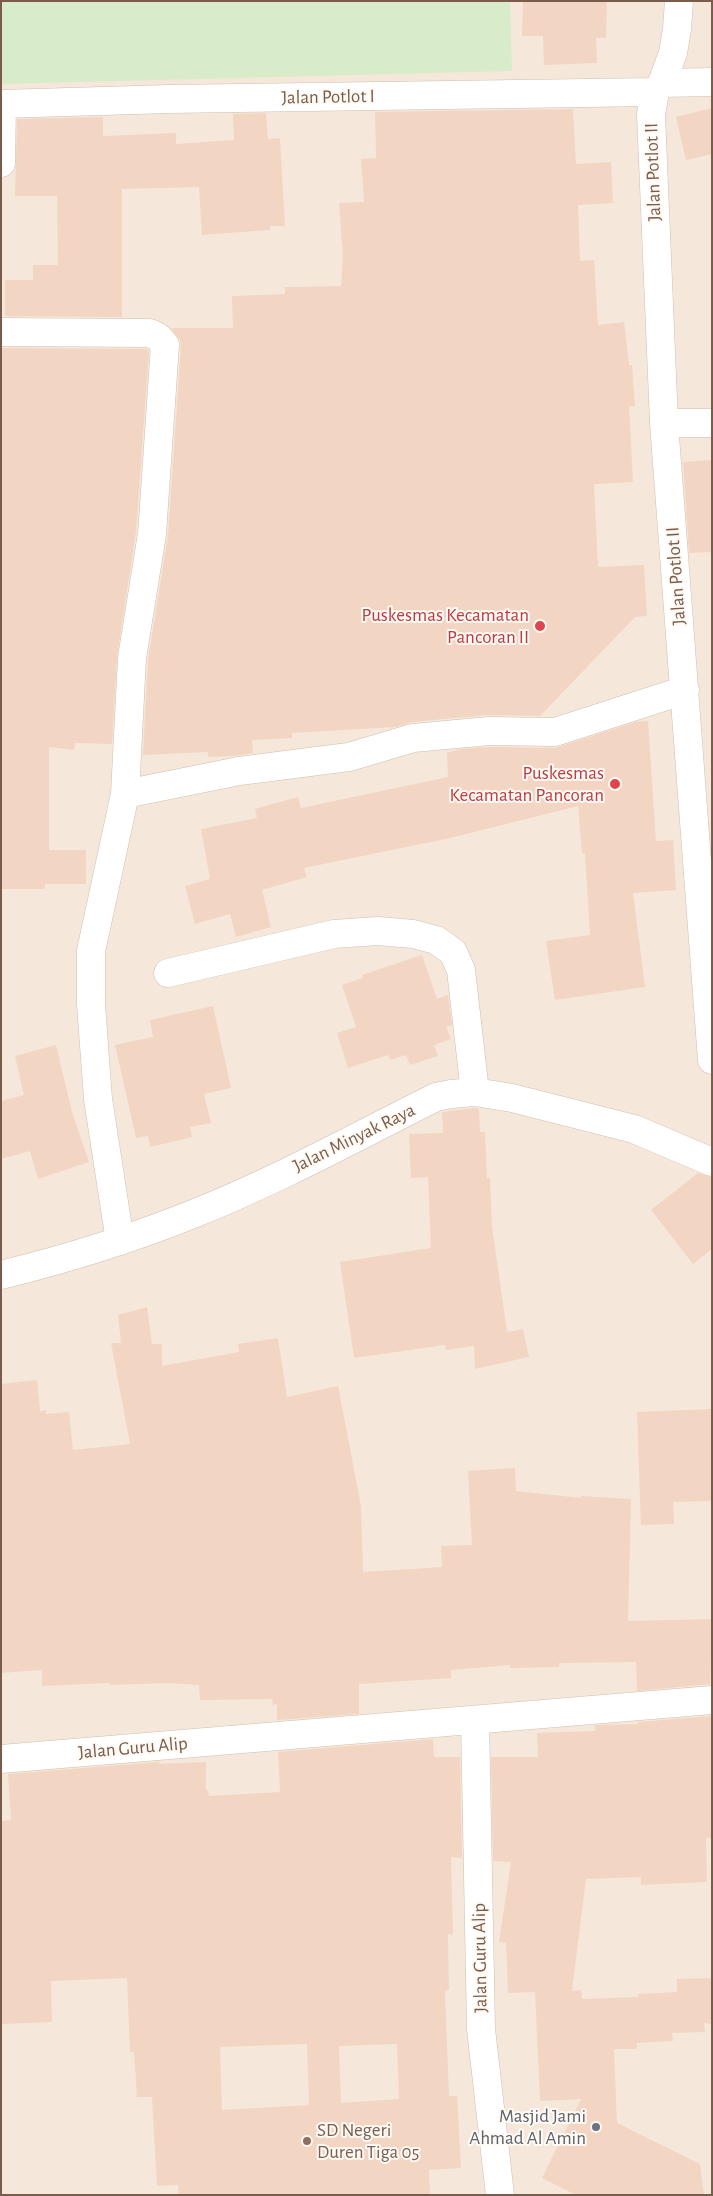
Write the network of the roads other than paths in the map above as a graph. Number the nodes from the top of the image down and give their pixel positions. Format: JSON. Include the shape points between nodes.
{"nodes":[{"id":1,"x":679,"y":1,"type":"edge"},
{"id":2,"x":712,"y":82,"type":"edge"},
{"id":3,"x":658,"y":87,"type":"junction"},
{"id":4,"x":2,"y":104,"type":"edge"},
{"id":5,"x":1,"y":163,"type":"edge"},
{"id":6,"x":1,"y":332,"type":"edge"},
{"id":7,"x":664,"y":423,"type":"junction"},
{"id":8,"x":712,"y":423,"type":"edge"},
{"id":9,"x":685,"y":690,"type":"junction"},
{"id":10,"x":125,"y":794,"type":"junction"},
{"id":11,"x":168,"y":973,"type":"dead end"},
{"id":12,"x":712,"y":1060,"type":"edge"},
{"id":13,"x":475,"y":1092,"type":"junction"},
{"id":14,"x":712,"y":1162,"type":"edge"},
{"id":15,"x":120,"y":1241,"type":"junction"},
{"id":16,"x":1,"y":1275,"type":"edge"},
{"id":17,"x":712,"y":1700,"type":"edge"},
{"id":18,"x":474,"y":1720,"type":"junction"},
{"id":19,"x":1,"y":1759,"type":"edge"},
{"id":20,"x":500,"y":2195,"type":"edge"}],
"edges":[{"from":1,"to":3,"type":"street","name":"Jalan Potlot II","via":[[673,53]]},
{"from":2,"to":3,"type":"street","name":"Jalan Potlot I"},
{"from":3,"to":4,"type":"street","name":"Jalan Potlot I"},
{"from":3,"to":7,"type":"street","name":"Jalan Potlot II","via":[[651,114]]},
{"from":4,"to":5,"type":"street"},
{"from":6,"to":10,"type":"street","via":[[150,333],[165,345],[152,534],[132,658]]},
{"from":7,"to":8,"type":"street"},
{"from":7,"to":9,"type":"street","name":"Jalan Potlot II"},
{"from":9,"to":10,"type":"street","via":[[555,732],[489,731],[413,738],[349,757],[239,771]]},
{"from":9,"to":12,"type":"street","name":"Jalan Potlot II"},
{"from":10,"to":15,"type":"street","via":[[90,951],[90,1004],[98,1099]]},
{"from":11,"to":13,"type":"street","via":[[334,934],[378,931],[436,940],[453,952],[460,970]]},
{"from":13,"to":14,"type":"street","name":"Jalan Minyak Raya","via":[[512,1098],[634,1129]]},
{"from":13,"to":15,"type":"street","name":"Jalan Minyak Raya","via":[[436,1097],[194,1214]]},
{"from":15,"to":16,"type":"street","name":"Jalan Minyak Raya"},
{"from":17,"to":18,"type":"street","name":"Jalan Guru Alip"},
{"from":18,"to":19,"type":"street","name":"Jalan Guru Alip"},
{"from":18,"to":20,"type":"street","name":"Jalan Guru Alip","via":[[481,2029]]}]}
